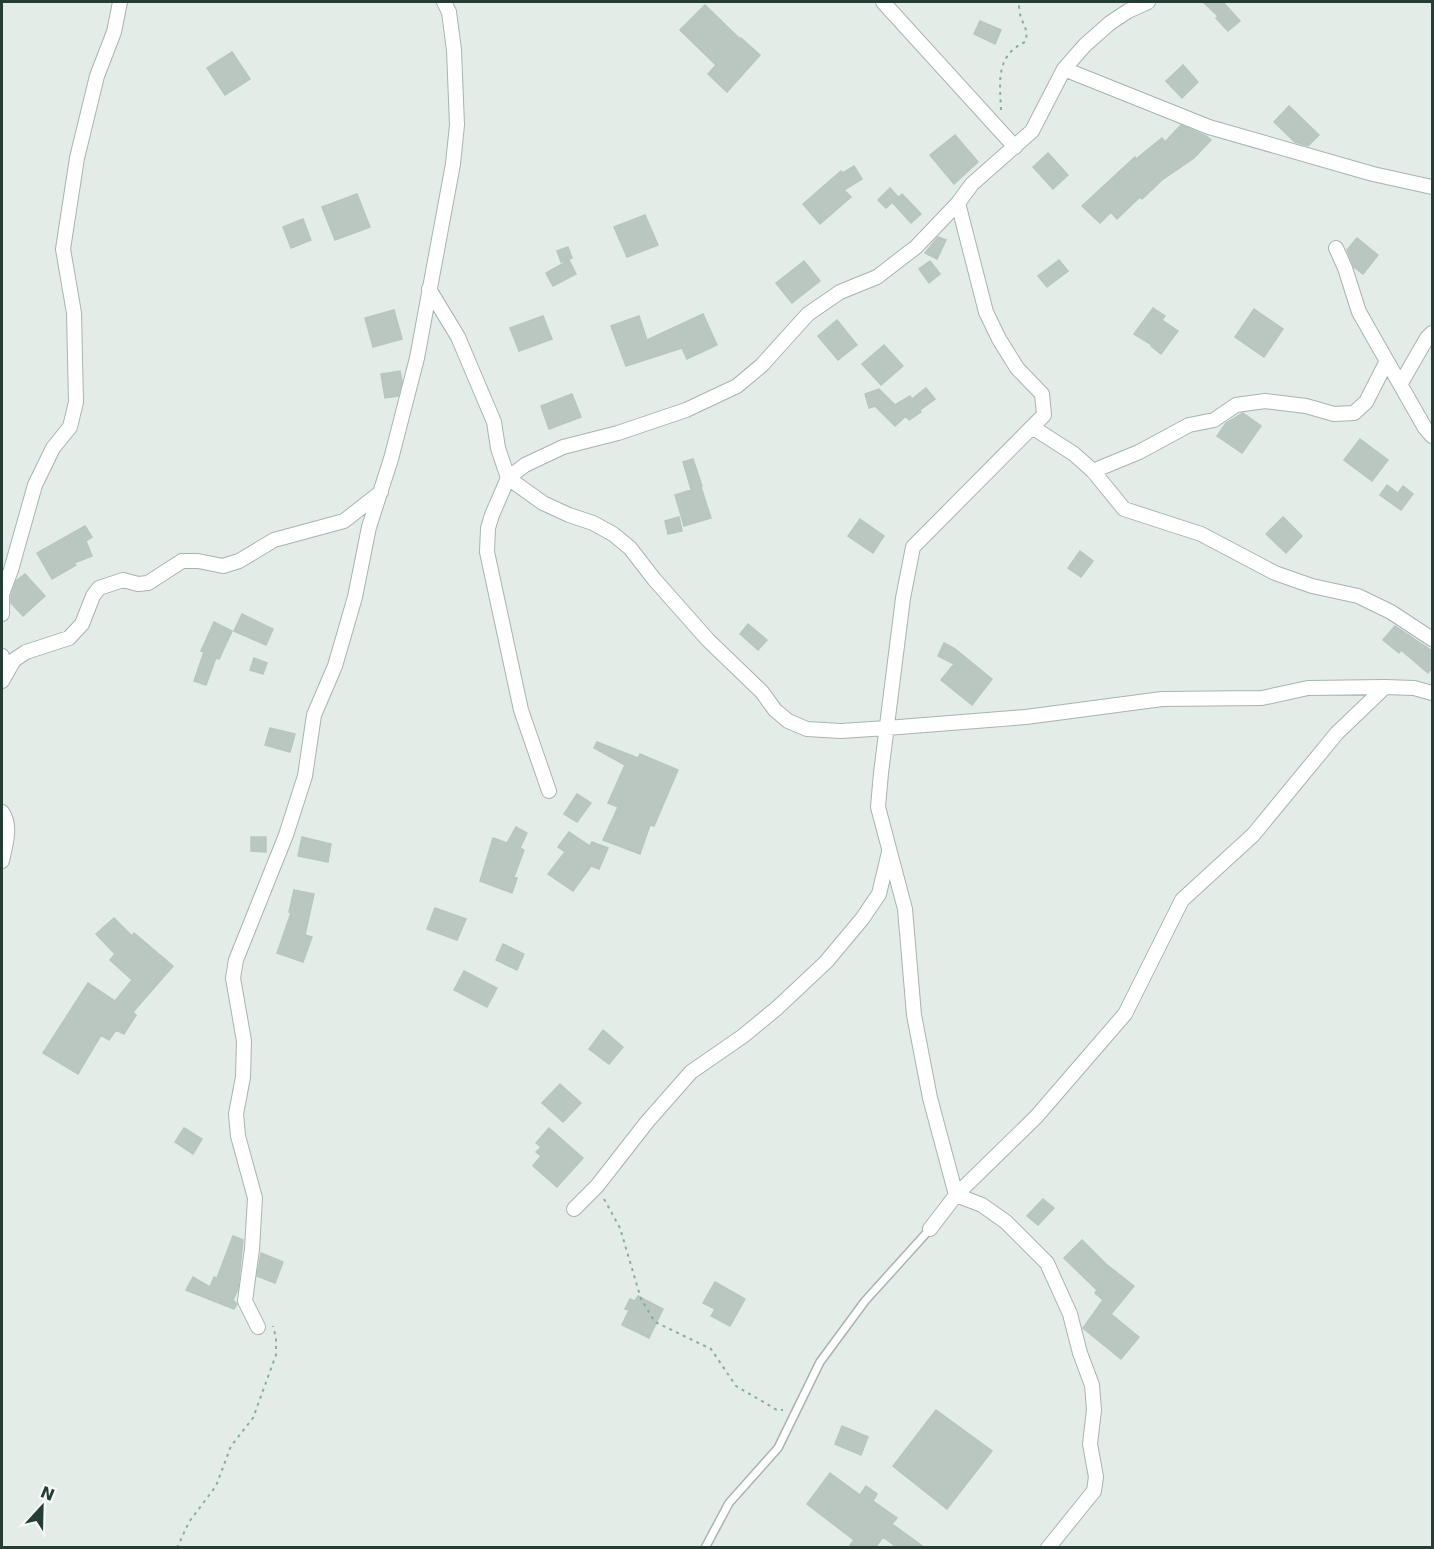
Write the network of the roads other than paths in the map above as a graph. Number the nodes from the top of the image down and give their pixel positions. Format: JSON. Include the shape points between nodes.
{"nodes":[{"id":1,"x":120,"y":2,"type":"edge"},
{"id":2,"x":444,"y":2,"type":"edge"},
{"id":3,"x":883,"y":2,"type":"edge"},
{"id":4,"x":1148,"y":2,"type":"edge"},
{"id":5,"x":1064,"y":69,"type":"junction"},
{"id":6,"x":1015,"y":147,"type":"junction"},
{"id":7,"x":1432,"y":187,"type":"edge"},
{"id":8,"x":958,"y":203,"type":"junction"},
{"id":9,"x":1336,"y":248,"type":"dead end"},
{"id":10,"x":429,"y":289,"type":"junction"},
{"id":11,"x":1432,"y":333,"type":"edge"},
{"id":12,"x":1387,"y":361,"type":"junction"},
{"id":13,"x":1401,"y":383,"type":"junction"},
{"id":14,"x":1032,"y":427,"type":"junction"},
{"id":15,"x":1432,"y":436,"type":"edge"},
{"id":16,"x":1093,"y":471,"type":"junction"},
{"id":17,"x":508,"y":478,"type":"junction"},
{"id":18,"x":381,"y":492,"type":"junction"},
{"id":19,"x":2,"y":594,"type":"edge"},
{"id":20,"x":2,"y":614,"type":"edge"},
{"id":21,"x":1432,"y":639,"type":"edge"},
{"id":22,"x":2,"y":656,"type":"edge"},
{"id":23,"x":2,"y":681,"type":"edge"},
{"id":24,"x":1386,"y":687,"type":"junction"},
{"id":25,"x":2,"y":688,"type":"edge"},
{"id":26,"x":1432,"y":693,"type":"edge"},
{"id":27,"x":887,"y":728,"type":"junction"},
{"id":28,"x":549,"y":791,"type":"dead end"},
{"id":29,"x":2,"y":812,"type":"edge"},
{"id":30,"x":889,"y":850,"type":"junction"},
{"id":31,"x":2,"y":861,"type":"edge"},
{"id":32,"x":956,"y":1196,"type":"junction"},
{"id":33,"x":574,"y":1209,"type":"dead end"},
{"id":34,"x":930,"y":1229,"type":"joint"},
{"id":35,"x":258,"y":1327,"type":"road end"},
{"id":36,"x":705,"y":1548,"type":"edge"},
{"id":37,"x":1048,"y":1548,"type":"edge"}],
"edges":[{"from":1,"to":19,"type":"street","via":[[77,158],[63,249],[74,313],[76,402],[70,427],[53,448],[35,485]]},
{"from":2,"to":10,"type":"street","via":[[454,50],[457,125]]},
{"from":3,"to":6,"type":"street"},
{"from":4,"to":5,"type":"street","via":[[1110,22]]},
{"from":5,"to":6,"type":"street","via":[[1032,131]]},
{"from":5,"to":7,"type":"street","via":[[1209,127]]},
{"from":6,"to":8,"type":"street","via":[[972,184]]},
{"from":8,"to":14,"type":"street","via":[[986,312],[1017,368],[1042,394],[1044,415]]},
{"from":8,"to":17,"type":"street","via":[[916,247],[877,277],[840,292],[808,314],[762,365],[737,386],[686,410],[563,447]]},
{"from":9,"to":12,"type":"street","via":[[1359,312]]},
{"from":10,"to":17,"type":"street","via":[[458,337],[494,422]]},
{"from":10,"to":18,"type":"street","via":[[417,358]]},
{"from":11,"to":13,"type":"street"},
{"from":12,"to":13,"type":"street"},
{"from":12,"to":16,"type":"street","via":[[1366,402],[1354,413],[1334,414],[1265,401],[1236,405],[1214,420],[1189,425]]},
{"from":13,"to":15,"type":"street"},
{"from":14,"to":16,"type":"street"},
{"from":14,"to":27,"type":"street","via":[[913,547]]},
{"from":16,"to":21,"type":"street","via":[[1124,509],[1201,534],[1275,573],[1358,596]]},
{"from":17,"to":27,"type":"street","via":[[543,503],[593,523],[630,548],[708,640],[788,721],[807,729]]},
{"from":17,"to":28,"type":"street","via":[[488,528],[487,552],[521,710]]},
{"from":18,"to":23,"type":"street","via":[[344,521],[274,540],[239,561],[223,566],[182,561],[148,582],[123,580],[99,588],[82,624],[69,638],[26,652],[14,660]]},
{"from":18,"to":35,"type":"street","via":[[335,666],[314,715],[302,786],[236,960],[233,978],[244,1041],[236,1114],[238,1136],[255,1198],[245,1301]]},
{"from":19,"to":20,"type":"street"},
{"from":22,"to":23,"type":"street"},
{"from":23,"to":25,"type":"street"},
{"from":24,"to":26,"type":"street"},
{"from":24,"to":27,"type":"street","via":[[1308,688],[1262,698],[1162,699],[1026,717]]},
{"from":24,"to":32,"type":"street","via":[[1337,733],[1253,835],[1182,900],[1125,1014],[1036,1117]]},
{"from":27,"to":30,"type":"street","via":[[878,807]]},
{"from":29,"to":31,"type":"street","via":[[8,836]]},
{"from":30,"to":32,"type":"street","via":[[905,909],[914,1015],[930,1098]]},
{"from":30,"to":33,"type":"street","via":[[879,894],[826,962],[743,1036],[691,1072]]},
{"from":32,"to":34,"type":"street"},
{"from":32,"to":37,"type":"street","via":[[982,1205],[1006,1222],[1047,1263],[1070,1314],[1092,1385],[1090,1444],[1096,1477],[1094,1491]]},
{"from":34,"to":36,"type":"lane","via":[[865,1301],[820,1362],[778,1448],[729,1503]]}]}
